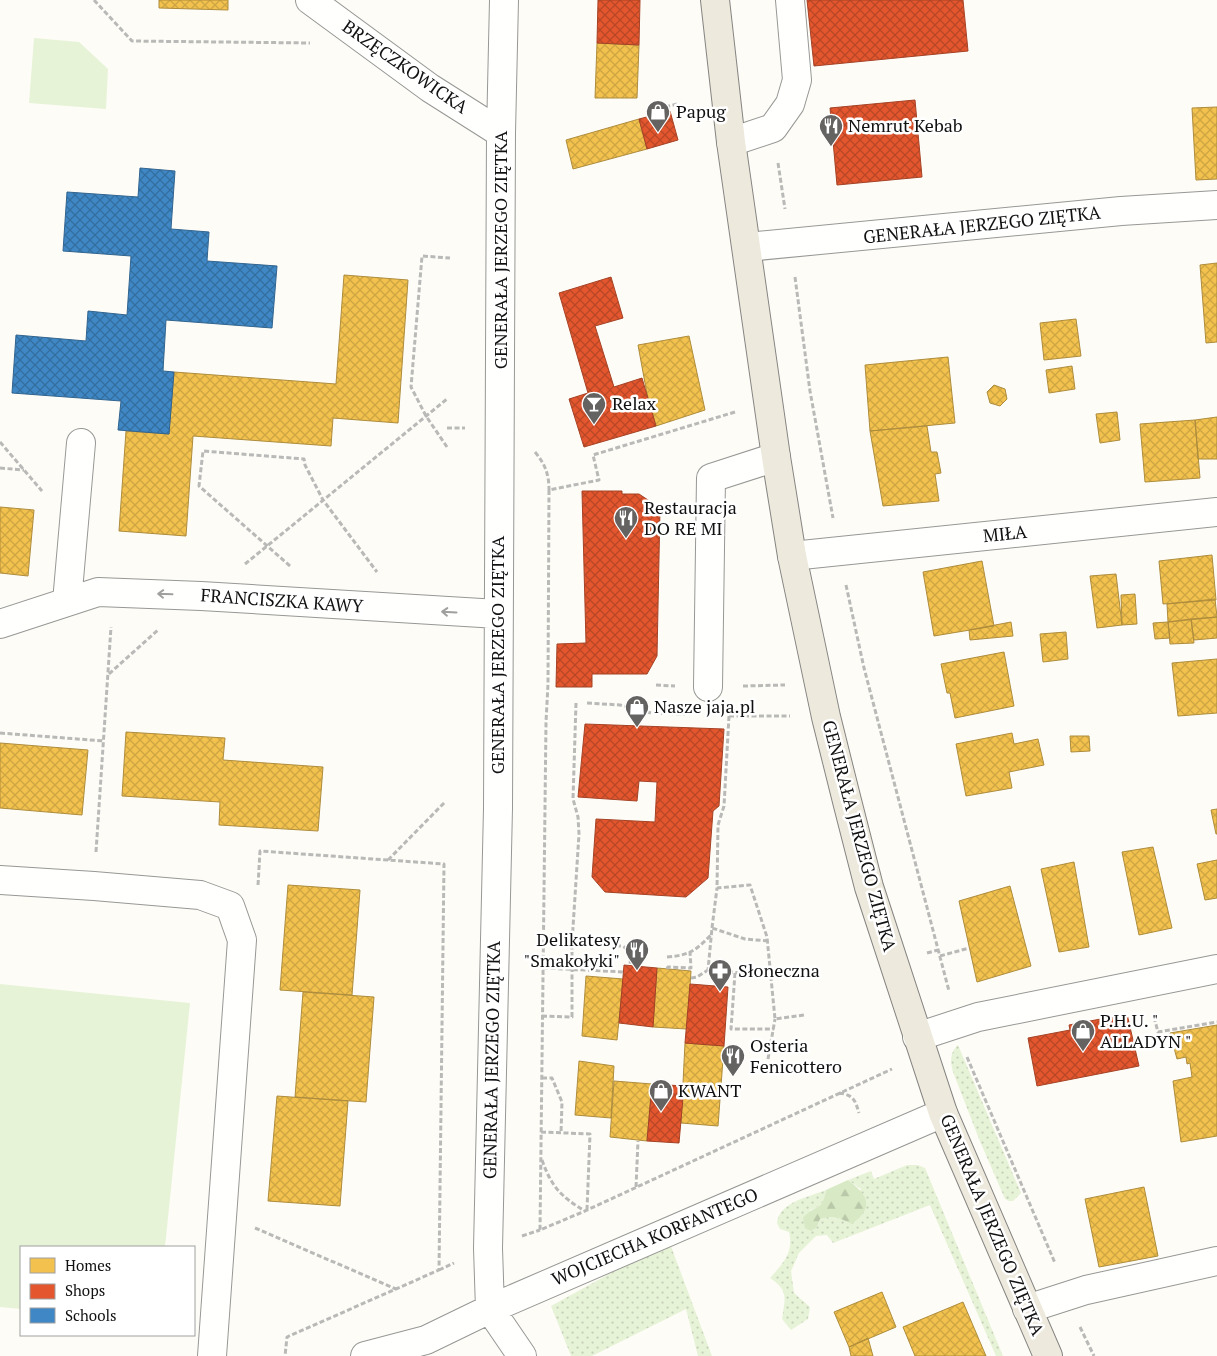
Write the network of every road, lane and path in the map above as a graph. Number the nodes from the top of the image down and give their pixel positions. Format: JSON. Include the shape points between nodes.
{"nodes":[{"id":1,"x":94,"y":0,"type":"edge"},
{"id":2,"x":310,"y":0,"type":"edge"},
{"id":3,"x":504,"y":0,"type":"edge"},
{"id":4,"x":716,"y":0,"type":"edge"},
{"id":5,"x":790,"y":0,"type":"edge"},
{"id":6,"x":365,"y":40,"type":"junction"},
{"id":7,"x":677,"y":104,"type":"dead end"},
{"id":8,"x":658,"y":108,"type":"dead end"},
{"id":9,"x":773,"y":128,"type":"junction"},
{"id":10,"x":501,"y":133,"type":"junction"},
{"id":11,"x":731,"y":142,"type":"junction"},
{"id":12,"x":1217,"y":205,"type":"edge"},
{"id":13,"x":790,"y":243,"type":"junction"},
{"id":14,"x":747,"y":247,"type":"junction"},
{"id":15,"x":450,"y":258,"type":"dead end"},
{"id":16,"x":448,"y":399,"type":"dead end"},
{"id":17,"x":736,"y":412,"type":"dead end"},
{"id":18,"x":426,"y":416,"type":"junction"},
{"id":19,"x":0,"y":442,"type":"edge"},
{"id":20,"x":80,"y":443,"type":"dead end"},
{"id":21,"x":447,"y":447,"type":"dead end"},
{"id":22,"x":532,"y":448,"type":"dead end"},
{"id":23,"x":776,"y":457,"type":"junction"},
{"id":24,"x":0,"y":468,"type":"edge"},
{"id":25,"x":24,"y":470,"type":"junction"},
{"id":26,"x":549,"y":490,"type":"junction"},
{"id":27,"x":323,"y":500,"type":"junction"},
{"id":28,"x":1217,"y":512,"type":"edge"},
{"id":29,"x":74,"y":524,"type":"junction"},
{"id":30,"x":267,"y":546,"type":"junction"},
{"id":31,"x":839,"y":551,"type":"junction"},
{"id":32,"x":792,"y":556,"type":"junction"},
{"id":33,"x":245,"y":564,"type":"dead end"},
{"id":34,"x":294,"y":570,"type":"dead end"},
{"id":35,"x":381,"y":577,"type":"dead end"},
{"id":36,"x":67,"y":602,"type":"junction"},
{"id":37,"x":498,"y":614,"type":"junction"},
{"id":38,"x":0,"y":624,"type":"edge"},
{"id":39,"x":109,"y":674,"type":"dead end"},
{"id":40,"x":708,"y":687,"type":"dead end"},
{"id":41,"x":576,"y":703,"type":"dead end"},
{"id":42,"x":728,"y":716,"type":"dead end"},
{"id":43,"x":0,"y":733,"type":"edge"},
{"id":44,"x":104,"y":741,"type":"junction"},
{"id":45,"x":445,"y":802,"type":"dead end"},
{"id":46,"x":388,"y":860,"type":"junction"},
{"id":47,"x":0,"y":880,"type":"edge"},
{"id":48,"x":94,"y":886,"type":"junction"},
{"id":49,"x":717,"y":888,"type":"junction"},
{"id":50,"x":258,"y":891,"type":"dead end"},
{"id":51,"x":712,"y":928,"type":"junction"},
{"id":52,"x":712,"y":935,"type":"junction"},
{"id":53,"x":768,"y":941,"type":"junction"},
{"id":54,"x":572,"y":943,"type":"junction"},
{"id":55,"x":969,"y":948,"type":"dead end"},
{"id":56,"x":938,"y":950,"type":"junction"},
{"id":57,"x":690,"y":952,"type":"junction"},
{"id":58,"x":933,"y":952,"type":"dead end"},
{"id":59,"x":940,"y":956,"type":"junction"},
{"id":60,"x":667,"y":957,"type":"dead end"},
{"id":61,"x":630,"y":965,"type":"dead end"},
{"id":62,"x":543,"y":968,"type":"junction"},
{"id":63,"x":667,"y":969,"type":"dead end"},
{"id":64,"x":1217,"y":969,"type":"edge"},
{"id":65,"x":572,"y":970,"type":"junction"},
{"id":66,"x":708,"y":970,"type":"junction"},
{"id":67,"x":624,"y":972,"type":"dead end"},
{"id":68,"x":735,"y":973,"type":"junction"},
{"id":69,"x":771,"y":976,"type":"junction"},
{"id":70,"x":691,"y":978,"type":"dead end"},
{"id":71,"x":804,"y":1015,"type":"dead end"},
{"id":72,"x":542,"y":1016,"type":"junction"},
{"id":73,"x":775,"y":1019,"type":"junction"},
{"id":74,"x":958,"y":1024,"type":"junction"},
{"id":75,"x":774,"y":1029,"type":"junction"},
{"id":76,"x":917,"y":1037,"type":"junction"},
{"id":77,"x":768,"y":1059,"type":"dead end"},
{"id":78,"x":892,"y":1069,"type":"dead end"},
{"id":79,"x":542,"y":1078,"type":"junction"},
{"id":80,"x":838,"y":1093,"type":"junction"},
{"id":81,"x":943,"y":1112,"type":"junction"},
{"id":82,"x":860,"y":1115,"type":"dead end"},
{"id":83,"x":541,"y":1132,"type":"junction"},
{"id":84,"x":561,"y":1133,"type":"junction"},
{"id":85,"x":638,"y":1140,"type":"dead end"},
{"id":86,"x":541,"y":1157,"type":"junction"},
{"id":87,"x":636,"y":1187,"type":"junction"},
{"id":88,"x":586,"y":1210,"type":"junction"},
{"id":89,"x":247,"y":1227,"type":"dead end"},
{"id":90,"x":1217,"y":1262,"type":"edge"},
{"id":91,"x":396,"y":1289,"type":"junction"},
{"id":92,"x":1068,"y":1295,"type":"junction"},
{"id":93,"x":490,"y":1309,"type":"junction"},
{"id":94,"x":1027,"y":1309,"type":"junction"},
{"id":95,"x":212,"y":1356,"type":"edge"},
{"id":96,"x":286,"y":1356,"type":"edge"},
{"id":97,"x":365,"y":1356,"type":"edge"},
{"id":98,"x":522,"y":1356,"type":"edge"},
{"id":99,"x":1048,"y":1356,"type":"edge"},
{"id":100,"x":1094,"y":1356,"type":"edge"}],
"edges":[{"from":1,"to":6,"type":"path","via":[[132,41],[339,44]]},
{"from":2,"to":6,"type":"street","name":"BRZĘCZKOWICKA"},
{"from":3,"to":10,"type":"street","name":"GENERAŁA JERZEGO ZIĘTKA"},
{"from":4,"to":11,"type":"main road","name":"GENERAŁA JERZEGO ZIĘTKA"},
{"from":5,"to":9,"type":"street","via":[[797,80],[790,104]]},
{"from":6,"to":10,"type":"street","name":"BRZĘCZKOWICKA","via":[[430,88]]},
{"from":7,"to":8,"type":"path"},
{"from":9,"to":11,"type":"street"},
{"from":9,"to":13,"type":"path"},
{"from":10,"to":37,"type":"street","name":"GENERAŁA JERZEGO ZIĘTKA"},
{"from":11,"to":14,"type":"main road","name":"GENERAŁA JERZEGO ZIĘTKA"},
{"from":12,"to":13,"type":"street","name":"GENERAŁA JERZEGO ZIĘTKA","via":[[1121,211]]},
{"from":13,"to":14,"type":"street","name":"GENERAŁA JERZEGO ZIĘTKA"},
{"from":13,"to":31,"type":"path","via":[[810,391]]},
{"from":14,"to":23,"type":"main road","name":"GENERAŁA JERZEGO ZIĘTKA"},
{"from":15,"to":18,"type":"path","via":[[422,256],[411,387]]},
{"from":16,"to":18,"type":"path"},
{"from":17,"to":26,"type":"path","via":[[593,455],[598,480]]},
{"from":18,"to":21,"type":"path"},
{"from":18,"to":27,"type":"path"},
{"from":19,"to":25,"type":"path"},
{"from":20,"to":29,"type":"street"},
{"from":22,"to":26,"type":"path","via":[[544,463],[549,476]]},
{"from":23,"to":32,"type":"main road","name":"GENERAŁA JERZEGO ZIĘTKA"},
{"from":23,"to":40,"type":"street","via":[[711,478]]},
{"from":24,"to":25,"type":"path"},
{"from":25,"to":29,"type":"path"},
{"from":26,"to":62,"type":"path"},
{"from":27,"to":30,"type":"path"},
{"from":27,"to":30,"type":"path","via":[[304,459],[203,451],[199,486]]},
{"from":27,"to":35,"type":"path"},
{"from":28,"to":31,"type":"street","name":"MIŁA"},
{"from":29,"to":36,"type":"street"},
{"from":30,"to":33,"type":"path"},
{"from":30,"to":34,"type":"path"},
{"from":31,"to":32,"type":"street","name":"MIŁA"},
{"from":31,"to":56,"type":"path","via":[[864,668]]},
{"from":32,"to":76,"type":"main road","name":"GENERAŁA JERZEGO ZIĘTKA","via":[[854,830]]},
{"from":37,"to":36,"type":"street","name":"FRANCISZKA KAWY","one_way":true,"via":[[98,592]]},
{"from":36,"to":38,"type":"street","name":"FRANCISZKA KAWY"},
{"from":37,"to":93,"type":"street","name":"GENERAŁA JERZEGO ZIĘTKA","via":[[498,808],[488,1248]]},
{"from":39,"to":44,"type":"path"},
{"from":41,"to":54,"type":"path","via":[[573,799],[579,834]]},
{"from":42,"to":49,"type":"path","via":[[724,806],[718,825]]},
{"from":43,"to":44,"type":"path"},
{"from":44,"to":48,"type":"path"},
{"from":45,"to":46,"type":"path"},
{"from":46,"to":50,"type":"path","via":[[260,851]]},
{"from":46,"to":91,"type":"path","via":[[444,864],[438,1270]]},
{"from":47,"to":48,"type":"street"},
{"from":48,"to":95,"type":"street","via":[[200,895],[230,906],[242,940]]},
{"from":49,"to":51,"type":"path"},
{"from":49,"to":53,"type":"path","via":[[750,885]]},
{"from":51,"to":52,"type":"path"},
{"from":51,"to":53,"type":"path","via":[[745,939]]},
{"from":52,"to":57,"type":"path"},
{"from":52,"to":66,"type":"path"},
{"from":53,"to":69,"type":"path"},
{"from":54,"to":61,"type":"path","via":[[622,946],[630,954]]},
{"from":54,"to":65,"type":"path"},
{"from":55,"to":59,"type":"path"},
{"from":56,"to":58,"type":"path"},
{"from":56,"to":59,"type":"path"},
{"from":57,"to":60,"type":"path"},
{"from":57,"to":63,"type":"path","via":[[691,968]]},
{"from":59,"to":74,"type":"path"},
{"from":62,"to":65,"type":"path"},
{"from":62,"to":72,"type":"path"},
{"from":64,"to":74,"type":"street","via":[[978,1017]]},
{"from":65,"to":67,"type":"path"},
{"from":65,"to":72,"type":"path","via":[[572,1017]]},
{"from":66,"to":68,"type":"path"},
{"from":66,"to":70,"type":"path"},
{"from":68,"to":69,"type":"path"},
{"from":68,"to":75,"type":"path","via":[[731,1029]]},
{"from":69,"to":73,"type":"path"},
{"from":71,"to":73,"type":"path"},
{"from":72,"to":79,"type":"path"},
{"from":73,"to":75,"type":"path"},
{"from":74,"to":76,"type":"street"},
{"from":74,"to":92,"type":"path","via":[[965,1052]]},
{"from":75,"to":77,"type":"path"},
{"from":76,"to":81,"type":"main road","name":"GENERAŁA JERZEGO ZIĘTKA"},
{"from":78,"to":80,"type":"path"},
{"from":79,"to":83,"type":"path"},
{"from":79,"to":84,"type":"path","via":[[552,1078],[562,1102]]},
{"from":80,"to":82,"type":"path","via":[[852,1097]]},
{"from":80,"to":87,"type":"path"},
{"from":81,"to":93,"type":"street","name":"WOJCIECHA KORFANTEGO"},
{"from":81,"to":94,"type":"main road","name":"GENERAŁA JERZEGO ZIĘTKA"},
{"from":83,"to":84,"type":"path"},
{"from":83,"to":86,"type":"path"},
{"from":84,"to":88,"type":"path","via":[[590,1134]]},
{"from":85,"to":87,"type":"path"},
{"from":86,"to":88,"type":"path","via":[[557,1190]]},
{"from":86,"to":88,"type":"path","via":[[540,1230]]},
{"from":87,"to":88,"type":"path"},
{"from":89,"to":91,"type":"path","via":[[256,1228]]},
{"from":90,"to":92,"type":"street"},
{"from":91,"to":96,"type":"path","via":[[287,1338]]},
{"from":92,"to":94,"type":"street"},
{"from":92,"to":100,"type":"path"},
{"from":93,"to":97,"type":"street","name":"WOJCIECHA KORFANTEGO","via":[[426,1340]]},
{"from":93,"to":98,"type":"street"},
{"from":94,"to":99,"type":"main road","name":"GENERAŁA JERZEGO ZIĘTKA"}]}
